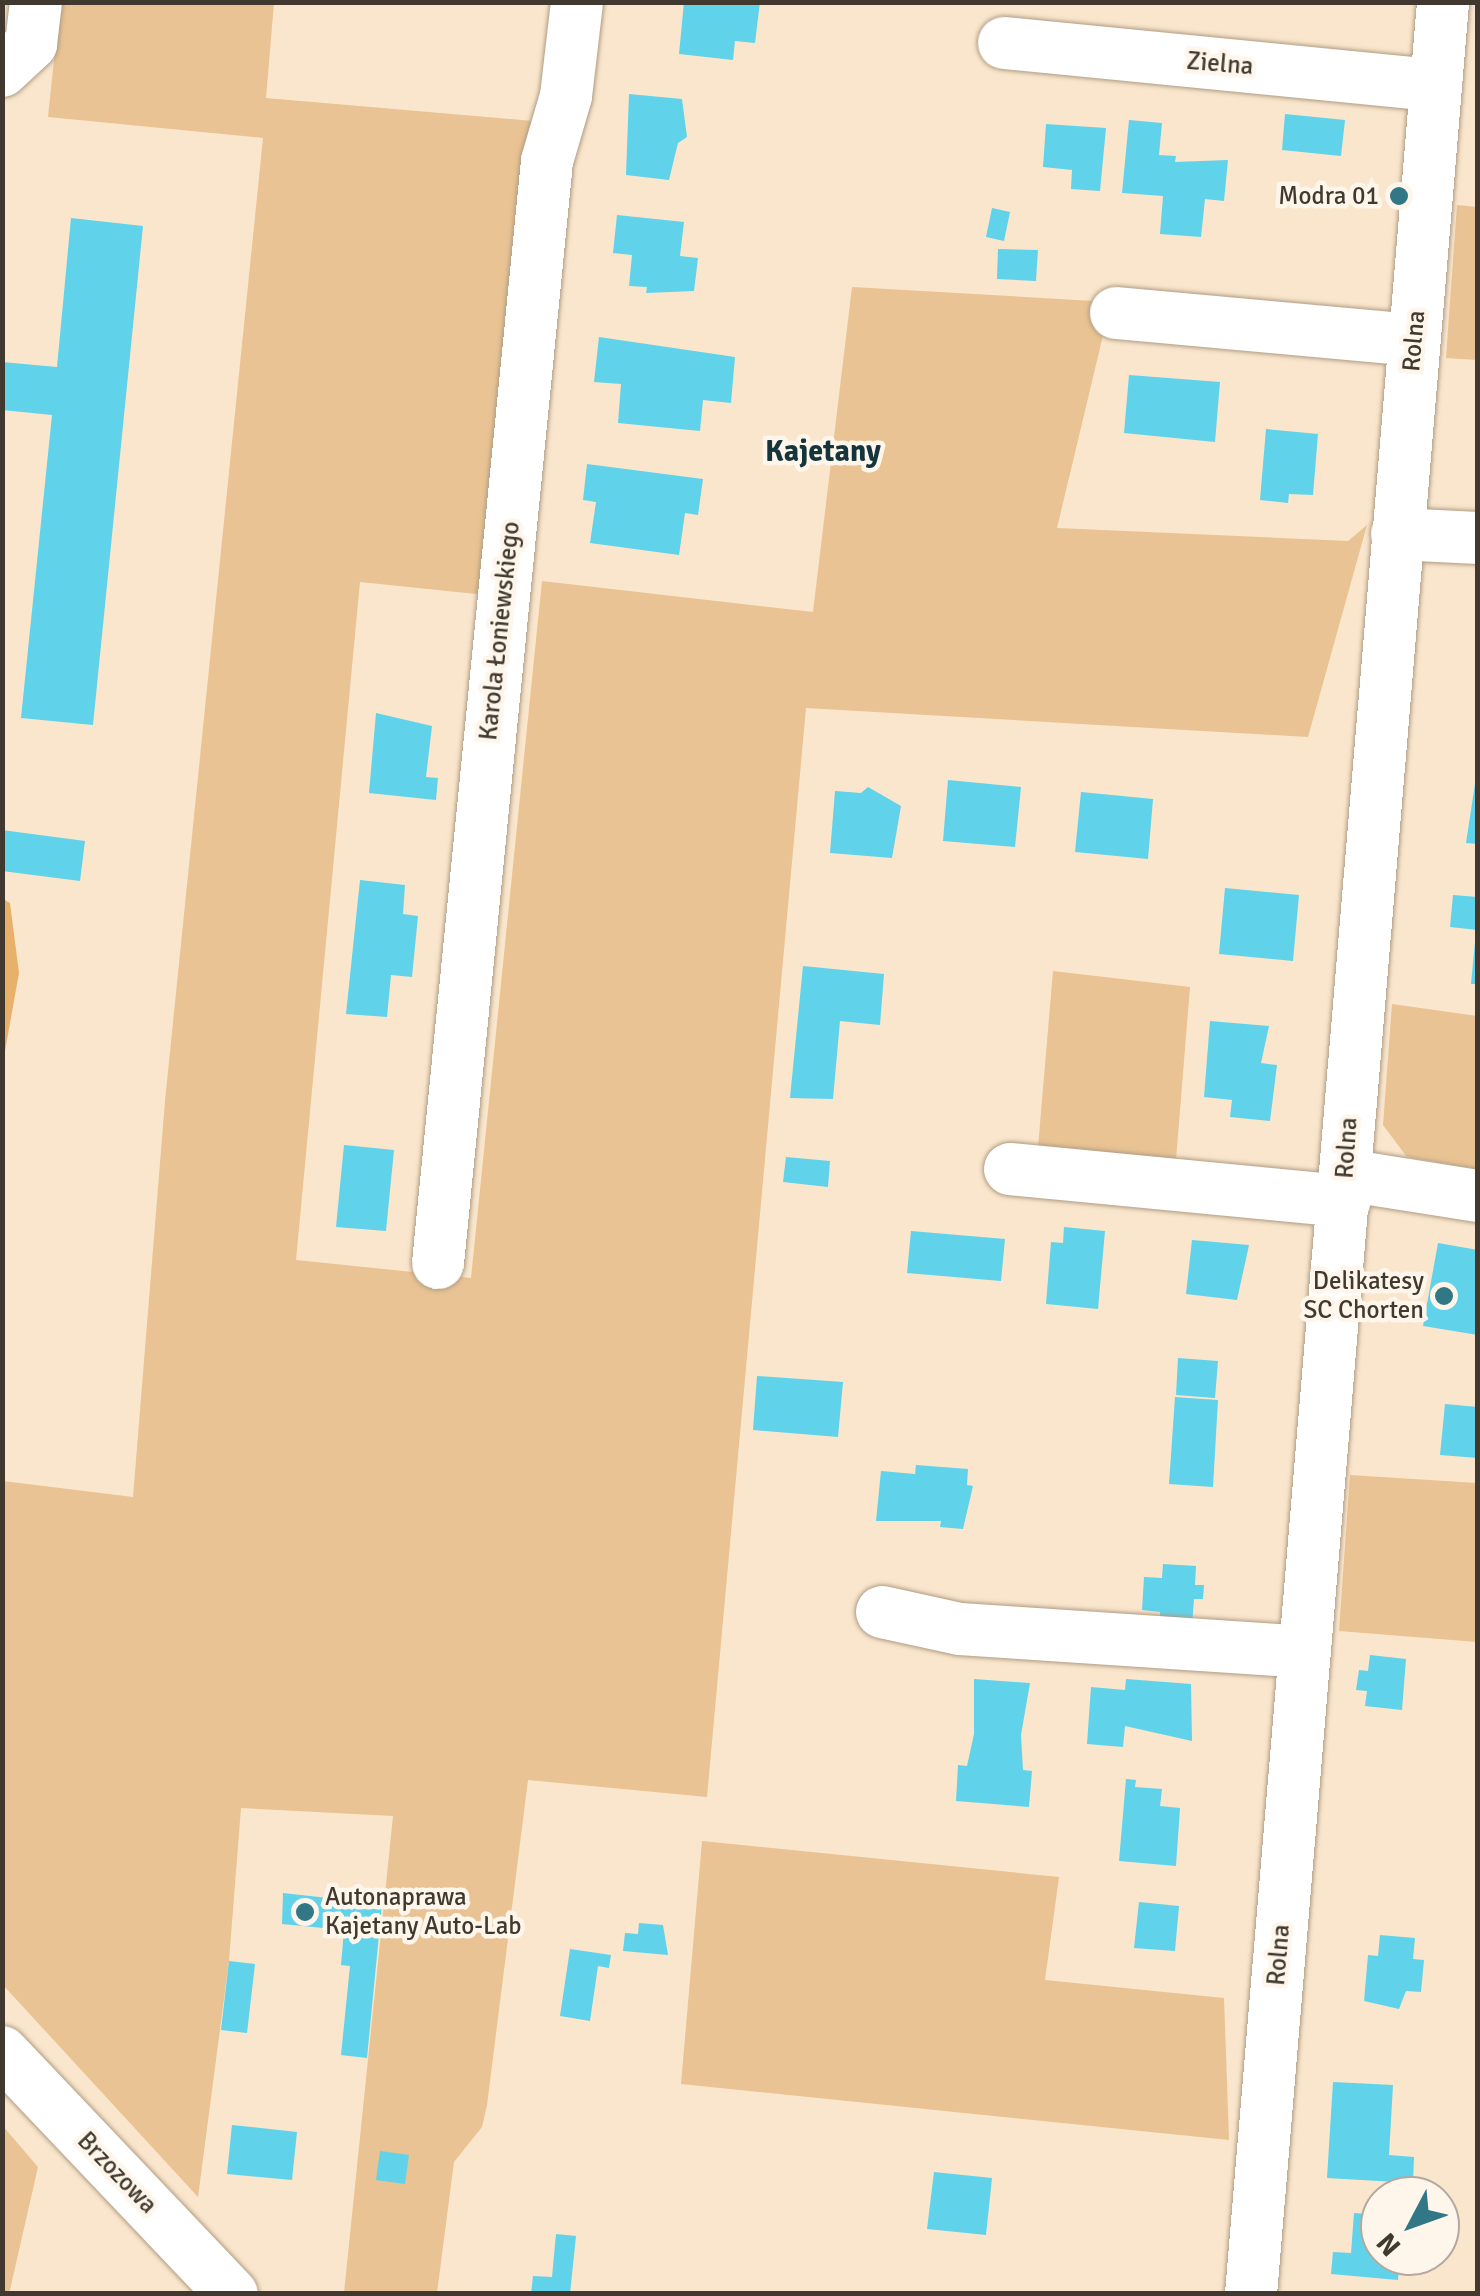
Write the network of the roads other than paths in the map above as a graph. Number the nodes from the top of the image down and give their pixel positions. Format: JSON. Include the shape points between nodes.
{"nodes":[{"id":1,"x":36,"y":2,"type":"edge"},
{"id":2,"x":576,"y":2,"type":"edge"},
{"id":3,"x":1443,"y":2,"type":"edge"},
{"id":4,"x":1004,"y":44,"type":"dead end"},
{"id":5,"x":2,"y":71,"type":"edge"},
{"id":6,"x":1436,"y":85,"type":"junction"},
{"id":7,"x":1116,"y":314,"type":"dead end"},
{"id":8,"x":1414,"y":340,"type":"junction"},
{"id":9,"x":1397,"y":534,"type":"junction"},
{"id":10,"x":1478,"y":538,"type":"edge"},
{"id":11,"x":1010,"y":1169,"type":"dead end"},
{"id":12,"x":1345,"y":1188,"type":"junction"},
{"id":13,"x":1478,"y":1196,"type":"edge"},
{"id":14,"x":438,"y":1263,"type":"dead end"},
{"id":15,"x":882,"y":1612,"type":"dead end"},
{"id":16,"x":1303,"y":1652,"type":"junction"},
{"id":17,"x":2,"y":2052,"type":"edge"},
{"id":18,"x":232,"y":2294,"type":"edge"},
{"id":19,"x":1252,"y":2294,"type":"edge"}],
"edges":[{"from":1,"to":5,"type":"street","via":[[32,44]]},
{"from":2,"to":14,"type":"street","name":"Karola Łoniewskiego","via":[[566,96],[547,161]]},
{"from":3,"to":6,"type":"street","name":"Rolna"},
{"from":4,"to":6,"type":"street","name":"Zielna"},
{"from":6,"to":8,"type":"street","name":"Rolna"},
{"from":7,"to":8,"type":"street"},
{"from":8,"to":9,"type":"street","name":"Rolna"},
{"from":9,"to":10,"type":"street"},
{"from":9,"to":12,"type":"street","name":"Rolna"},
{"from":11,"to":12,"type":"street"},
{"from":12,"to":13,"type":"street"},
{"from":12,"to":16,"type":"street","name":"Rolna"},
{"from":15,"to":16,"type":"street","via":[[960,1629]]},
{"from":16,"to":19,"type":"street","name":"Rolna"},
{"from":17,"to":18,"type":"street","name":"Brzozowa"}]}
